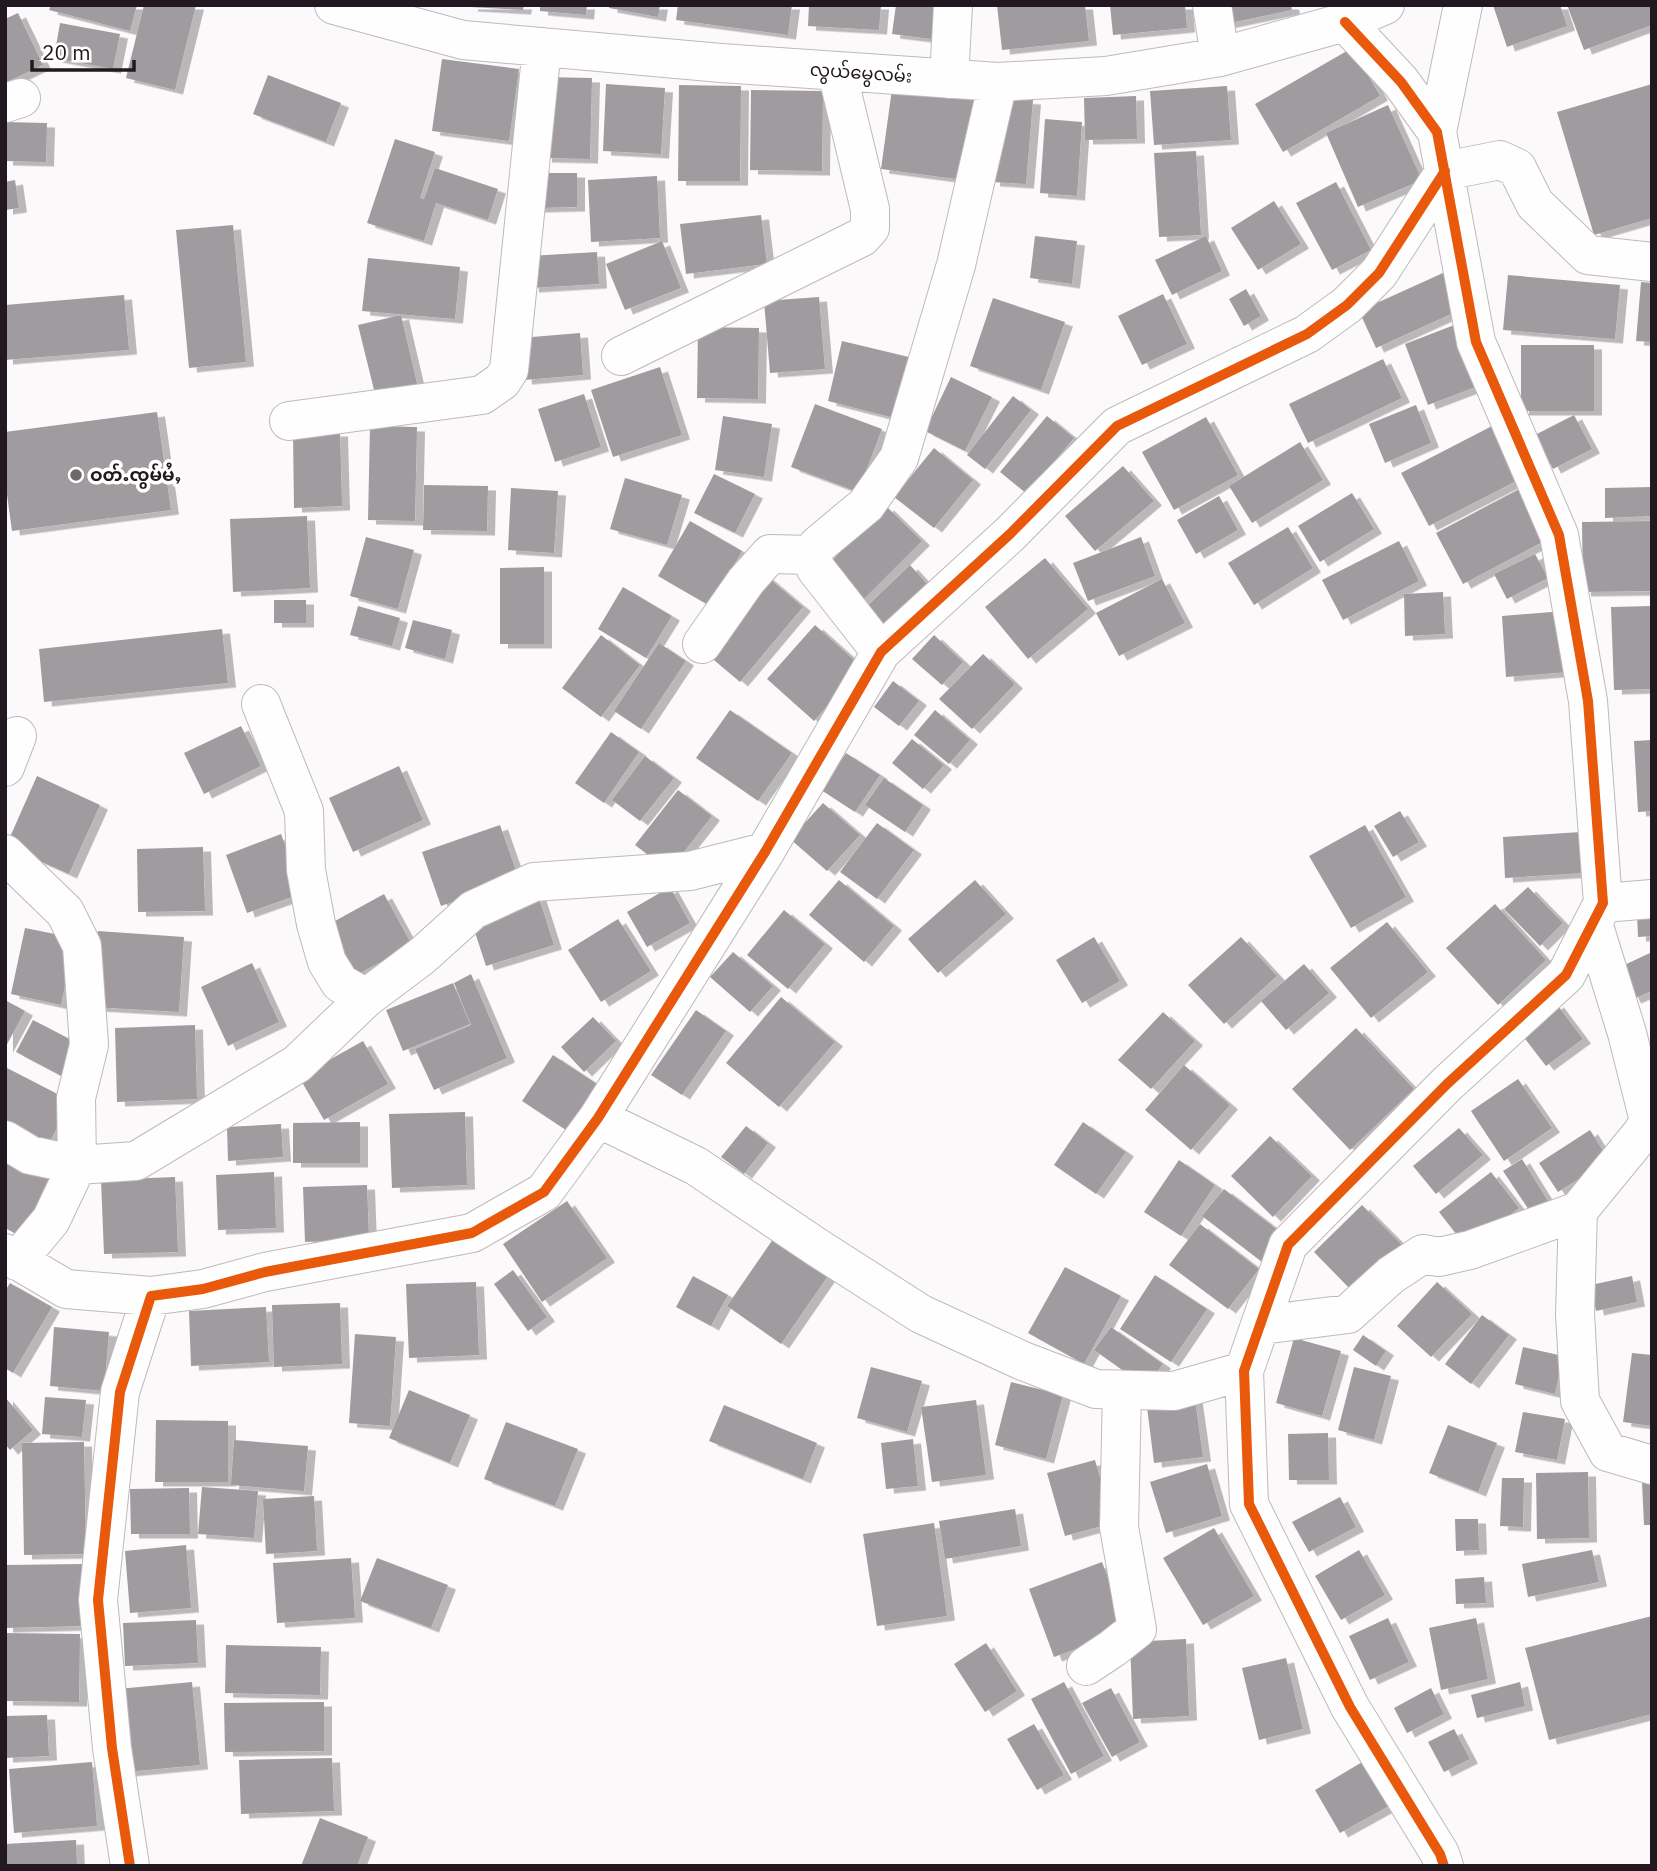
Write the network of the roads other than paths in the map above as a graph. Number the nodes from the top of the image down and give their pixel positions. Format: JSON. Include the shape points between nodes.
{"nodes":[{"id":1,"x":334,"y":5,"type":"edge"},
{"id":2,"x":953,"y":5,"type":"edge"},
{"id":3,"x":1212,"y":5,"type":"edge"},
{"id":4,"x":1385,"y":5,"type":"edge"},
{"id":5,"x":1463,"y":5,"type":"edge"},
{"id":6,"x":1345,"y":22,"type":"junction"},
{"id":7,"x":542,"y":47,"type":"junction"},
{"id":8,"x":1220,"y":57,"type":"junction"},
{"id":9,"x":837,"y":72,"type":"junction"},
{"id":10,"x":949,"y":79,"type":"junction"},
{"id":11,"x":998,"y":82,"type":"junction"},
{"id":12,"x":1437,"y":132,"type":"junction"},
{"id":13,"x":1445,"y":172,"type":"junction"},
{"id":14,"x":1652,"y":262,"type":"edge"},
{"id":15,"x":621,"y":356,"type":"dead end"},
{"id":16,"x":289,"y":421,"type":"dead end"},
{"id":17,"x":811,"y":555,"type":"junction"},
{"id":18,"x":702,"y":644,"type":"dead end"},
{"id":19,"x":881,"y":652,"type":"junction"},
{"id":20,"x":261,"y":704,"type":"dead end"},
{"id":21,"x":765,"y":852,"type":"junction"},
{"id":22,"x":5,"y":854,"type":"edge"},
{"id":23,"x":1652,"y":898,"type":"edge"},
{"id":24,"x":1598,"y":913,"type":"junction"},
{"id":25,"x":366,"y":998,"type":"junction"},
{"id":26,"x":598,"y":1118,"type":"junction"},
{"id":27,"x":1650,"y":1120,"type":"edge"},
{"id":28,"x":5,"y":1140,"type":"edge"},
{"id":29,"x":77,"y":1165,"type":"junction"},
{"id":30,"x":1652,"y":1170,"type":"edge"},
{"id":31,"x":1589,"y":1197,"type":"junction"},
{"id":32,"x":11,"y":1257,"type":"edge"},
{"id":33,"x":151,"y":1296,"type":"junction"},
{"id":34,"x":1261,"y":1325,"type":"junction"},
{"id":35,"x":1244,"y":1371,"type":"junction"},
{"id":36,"x":1122,"y":1390,"type":"junction"},
{"id":37,"x":1652,"y":1465,"type":"edge"},
{"id":38,"x":1086,"y":1666,"type":"dead end"},
{"id":39,"x":130,"y":1866,"type":"edge"},
{"id":40,"x":1444,"y":1866,"type":"edge"}],
"edges":[{"from":1,"to":7,"type":"street","name":"လွယ်မွေလမ်း","via":[[463,40]]},
{"from":2,"to":10,"type":"street"},
{"from":3,"to":8,"type":"street"},
{"from":4,"to":6,"type":"street","name":"လွယ်မွေလမ်း"},
{"from":5,"to":12,"type":"street"},
{"from":6,"to":8,"type":"street","name":"လွယ်မွေလမ်း"},
{"from":6,"to":12,"type":"street","via":[[1401,82]]},
{"from":7,"to":9,"type":"street","name":"လွယ်မွေလမ်း"},
{"from":7,"to":16,"type":"street","via":[[509,370],[502,382],[482,395]]},
{"from":8,"to":11,"type":"street","name":"လွယ်မွေလမ်း","via":[[1106,76]]},
{"from":9,"to":10,"type":"street","name":"လွယ်မွေလမ်း"},
{"from":9,"to":15,"type":"street","via":[[870,209],[870,228],[862,237]]},
{"from":10,"to":11,"type":"street","name":"လွယ်မွေလမ်း"},
{"from":11,"to":17,"type":"street","via":[[956,265],[900,458],[866,505]]},
{"from":12,"to":13,"type":"street"},
{"from":13,"to":14,"type":"street","via":[[1500,160],[1517,168],[1535,204],[1588,255]]},
{"from":13,"to":19,"type":"street","via":[[1379,273],[1348,305],[1307,334],[1117,426],[1010,534]]},
{"from":13,"to":24,"type":"street","via":[[1476,342],[1559,535],[1588,701]]},
{"from":17,"to":18,"type":"street","via":[[770,554]]},
{"from":17,"to":19,"type":"street","via":[[816,569]]},
{"from":19,"to":21,"type":"street"},
{"from":20,"to":25,"type":"street","via":[[304,811],[306,870],[327,962],[340,984]]},
{"from":21,"to":25,"type":"street","via":[[690,871],[534,882],[472,910]]},
{"from":21,"to":26,"type":"street"},
{"from":22,"to":29,"type":"street","via":[[65,912],[82,946],[89,1045],[76,1098]]},
{"from":23,"to":24,"type":"street"},
{"from":24,"to":27,"type":"street"},
{"from":24,"to":34,"type":"street","via":[[1566,975],[1447,1084],[1288,1245]]},
{"from":25,"to":29,"type":"street","via":[[297,1064],[136,1161]]},
{"from":26,"to":33,"type":"street","via":[[544,1192],[472,1233]]},
{"from":26,"to":36,"type":"street","via":[[696,1166],[921,1314],[1096,1389]]},
{"from":27,"to":31,"type":"street"},
{"from":28,"to":29,"type":"street","via":[[30,1155]]},
{"from":29,"to":32,"type":"street","via":[[51,1220]]},
{"from":30,"to":31,"type":"street"},
{"from":31,"to":34,"type":"street","via":[[1469,1250],[1439,1257],[1423,1254],[1391,1275],[1348,1314]]},
{"from":31,"to":37,"type":"street","via":[[1575,1314],[1580,1401],[1608,1452]]},
{"from":32,"to":33,"type":"street","via":[[66,1289]]},
{"from":33,"to":39,"type":"street","via":[[120,1392],[98,1600],[112,1748]]},
{"from":34,"to":35,"type":"street"},
{"from":35,"to":36,"type":"street","via":[[1174,1391]]},
{"from":35,"to":40,"type":"street","via":[[1249,1504],[1350,1707]]},
{"from":36,"to":38,"type":"street","via":[[1119,1527],[1137,1629]]}]}
